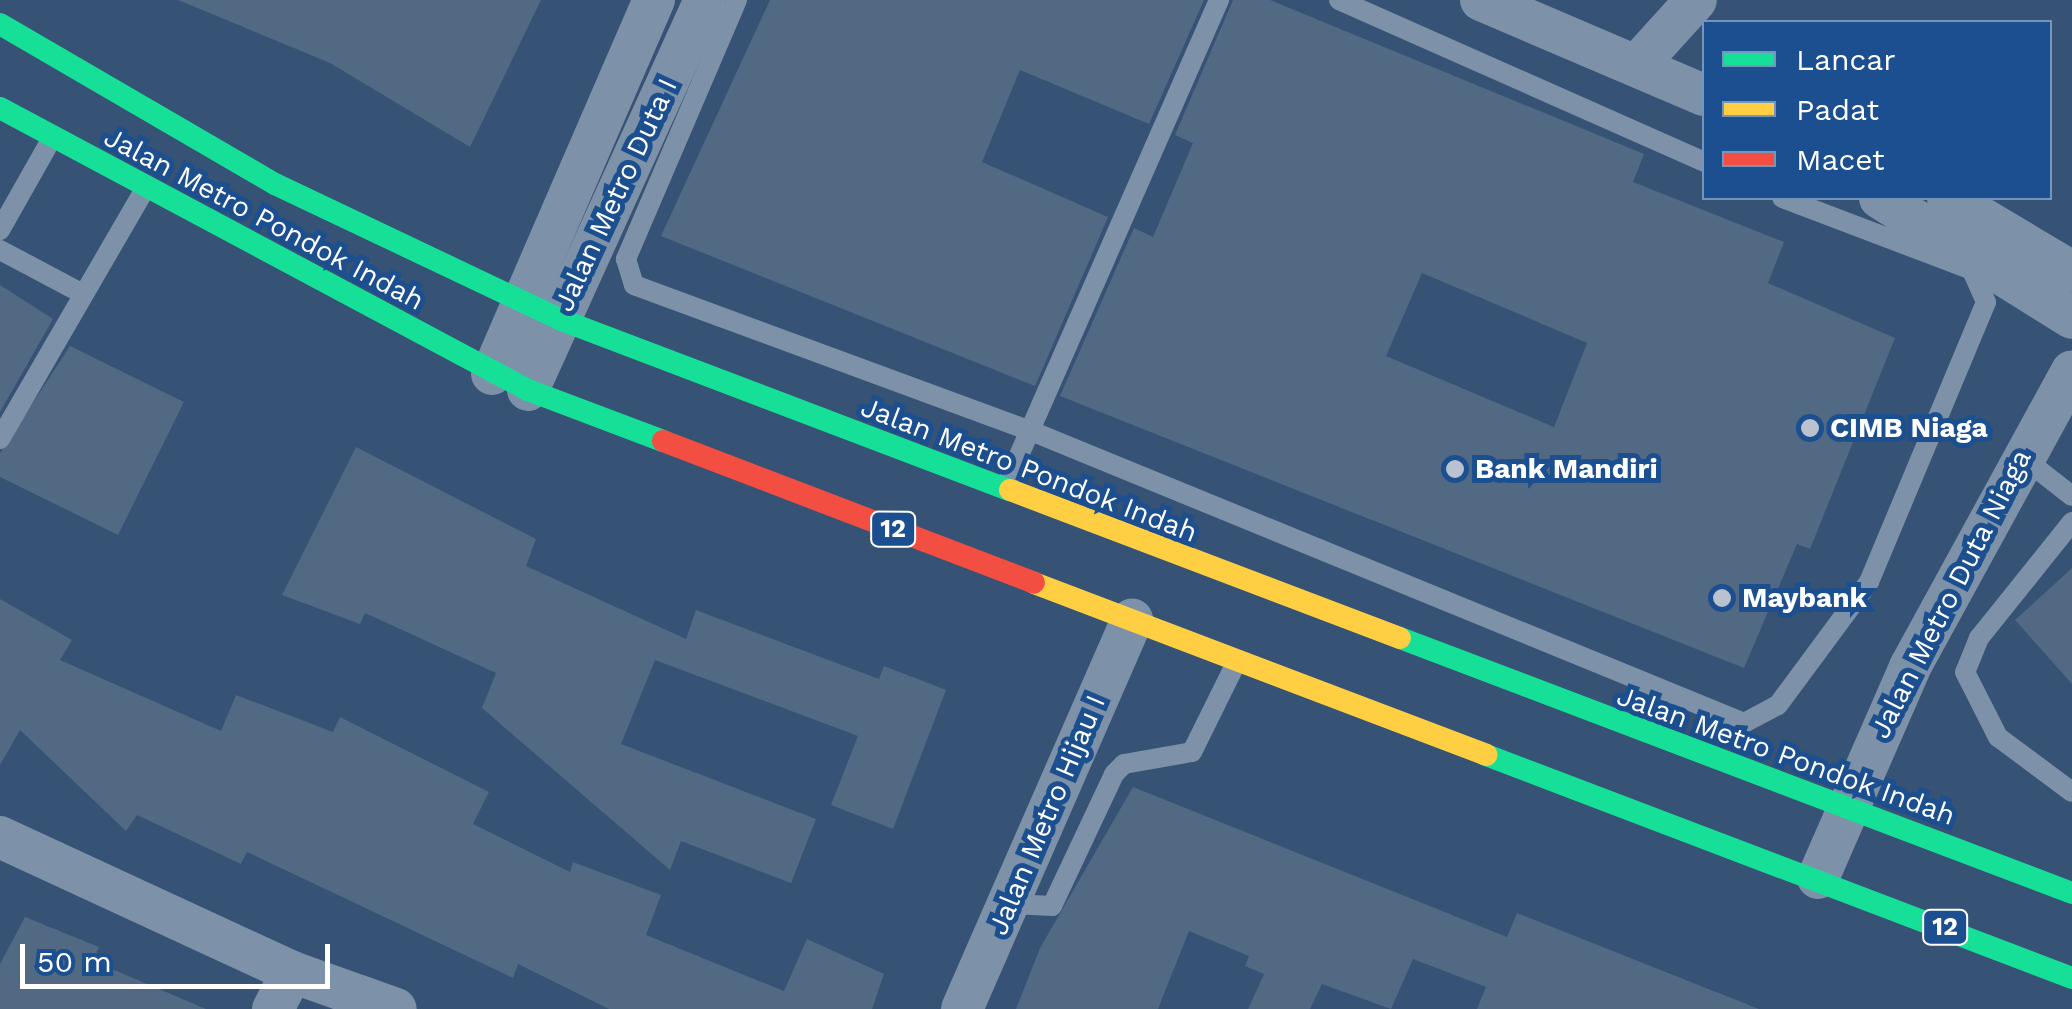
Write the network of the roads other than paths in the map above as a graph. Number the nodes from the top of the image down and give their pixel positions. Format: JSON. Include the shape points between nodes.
{"nodes":[{"id":1,"x":654,"y":0,"type":"edge"},
{"id":2,"x":704,"y":0,"type":"edge"},
{"id":3,"x":737,"y":0,"type":"edge"},
{"id":4,"x":1218,"y":0,"type":"edge"},
{"id":5,"x":1339,"y":0,"type":"edge"},
{"id":6,"x":1482,"y":0,"type":"edge"},
{"id":7,"x":1696,"y":0,"type":"edge"},
{"id":8,"x":0,"y":24,"type":"edge"},
{"id":9,"x":1638,"y":64,"type":"junction"},
{"id":10,"x":614,"y":88,"type":"junction"},
{"id":11,"x":1702,"y":94,"type":"edge"},
{"id":12,"x":656,"y":107,"type":"junction"},
{"id":13,"x":0,"y":108,"type":"edge"},
{"id":14,"x":51,"y":140,"type":"junction"},
{"id":15,"x":1702,"y":161,"type":"edge"},
{"id":16,"x":143,"y":192,"type":"junction"},
{"id":17,"x":1787,"y":200,"type":"edge"},
{"id":18,"x":1883,"y":200,"type":"edge"},
{"id":19,"x":1951,"y":200,"type":"edge"},
{"id":20,"x":0,"y":230,"type":"edge"},
{"id":21,"x":618,"y":232,"type":"junction"},
{"id":22,"x":0,"y":250,"type":"edge"},
{"id":23,"x":2072,"y":272,"type":"edge"},
{"id":24,"x":83,"y":294,"type":"junction"},
{"id":25,"x":541,"y":312,"type":"junction"},
{"id":26,"x":2072,"y":318,"type":"edge"},
{"id":27,"x":2072,"y":371,"type":"edge"},
{"id":28,"x":510,"y":382,"type":"junction"},
{"id":29,"x":1031,"y":431,"type":"junction"},
{"id":30,"x":0,"y":440,"type":"edge"},
{"id":31,"x":2021,"y":456,"type":"junction"},
{"id":32,"x":1004,"y":492,"type":"junction"},
{"id":33,"x":2072,"y":496,"type":"edge"},
{"id":34,"x":2072,"y":522,"type":"edge"},
{"id":35,"x":1132,"y":620,"type":"junction"},
{"id":36,"x":1238,"y":659,"type":"junction"},
{"id":37,"x":2072,"y":792,"type":"edge"},
{"id":38,"x":1844,"y":811,"type":"junction"},
{"id":39,"x":0,"y":837,"type":"edge"},
{"id":40,"x":1818,"y":878,"type":"junction"},
{"id":41,"x":2072,"y":893,"type":"edge"},
{"id":42,"x":1008,"y":904,"type":"junction"},
{"id":43,"x":2072,"y":978,"type":"edge"},
{"id":44,"x":282,"y":990,"type":"edge"},
{"id":45,"x":396,"y":1009,"type":"edge"},
{"id":46,"x":962,"y":1009,"type":"edge"}],
"edges":[{"from":1,"to":10,"type":"street","name":"Jalan Metro Duta I"},
{"from":2,"to":12,"type":"street","name":"Jalan Metro Duta I"},
{"from":3,"to":21,"type":"lane"},
{"from":4,"to":29,"type":"lane"},
{"from":5,"to":15,"type":"lane"},
{"from":6,"to":9,"type":"street"},
{"from":7,"to":9,"type":"street"},
{"from":8,"to":25,"type":"highway","name":"Jalan Metro Pondok Indah","via":[[274,184]]},
{"from":9,"to":11,"type":"street"},
{"from":10,"to":12,"type":"street"},
{"from":10,"to":25,"type":"street","name":"Jalan Metro Duta I"},
{"from":12,"to":21,"type":"street","name":"Jalan Metro Duta I"},
{"from":13,"to":14,"type":"highway","name":"Jalan Metro Pondok Indah","number":"12"},
{"from":14,"to":16,"type":"highway","name":"Jalan Metro Pondok Indah","number":"12"},
{"from":14,"to":20,"type":"lane"},
{"from":16,"to":24,"type":"lane"},
{"from":16,"to":28,"type":"highway","name":"Jalan Metro Pondok Indah","number":"12"},
{"from":17,"to":29,"type":"lane","via":[[1972,270],[1986,302],[1870,582],[1760,719],[1730,721]]},
{"from":18,"to":26,"type":"street"},
{"from":19,"to":23,"type":"street"},
{"from":21,"to":25,"type":"street","name":"Jalan Metro Duta I"},
{"from":21,"to":29,"type":"lane","via":[[628,273],[650,296]]},
{"from":22,"to":24,"type":"lane"},
{"from":24,"to":30,"type":"lane"},
{"from":25,"to":28,"type":"street","name":"Jalan Metro Duta I"},
{"from":25,"to":32,"type":"highway","name":"Jalan Metro Pondok Indah"},
{"from":27,"to":31,"type":"street","name":"Jalan Metro Duta Niaga"},
{"from":28,"to":35,"type":"highway","name":"Jalan Metro Pondok Indah","number":"12"},
{"from":29,"to":32,"type":"lane"},
{"from":31,"to":33,"type":"lane"},
{"from":31,"to":38,"type":"street","name":"Jalan Metro Duta Niaga"},
{"from":32,"to":38,"type":"highway","name":"Jalan Metro Pondok Indah"},
{"from":34,"to":37,"type":"lane","via":[[1979,638],[1965,672],[1998,737]]},
{"from":35,"to":36,"type":"highway","name":"Jalan Metro Pondok Indah","number":"12"},
{"from":35,"to":42,"type":"street","name":"Jalan Metro Hijau I"},
{"from":36,"to":40,"type":"highway","name":"Jalan Metro Pondok Indah","number":"12"},
{"from":36,"to":42,"type":"lane","via":[[1192,752],[1124,764],[1114,774],[1052,906]]},
{"from":38,"to":40,"type":"street","name":"Jalan Metro Duta Niaga"},
{"from":38,"to":41,"type":"highway","name":"Jalan Metro Pondok Indah"},
{"from":39,"to":44,"type":"street"},
{"from":40,"to":43,"type":"highway","name":"Jalan Metro Pondok Indah","number":"12"},
{"from":42,"to":46,"type":"street","name":"Jalan Metro Hijau I"},
{"from":44,"to":45,"type":"street"}]}
